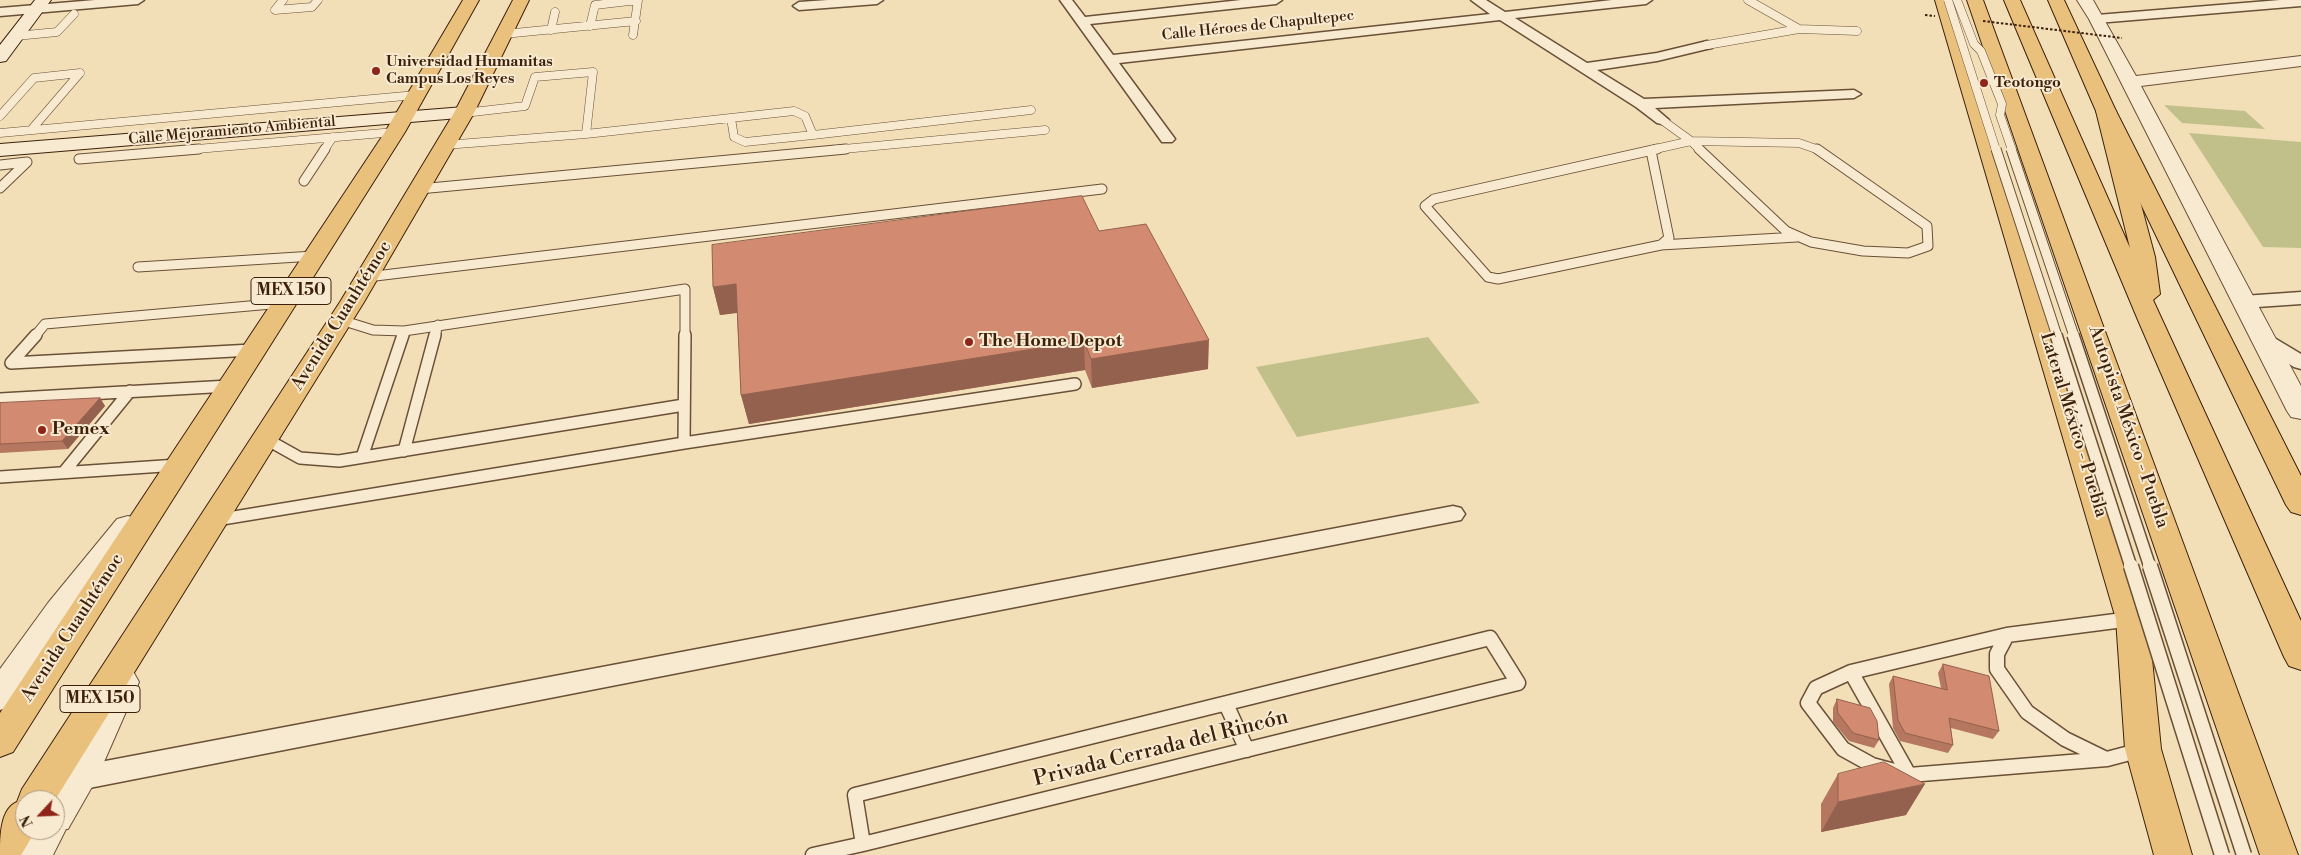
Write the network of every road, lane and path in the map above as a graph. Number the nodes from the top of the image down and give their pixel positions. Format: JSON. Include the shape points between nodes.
{"nodes":[{"id":1,"x":138,"y":0,"type":"edge"},
{"id":2,"x":283,"y":0,"type":"edge"},
{"id":3,"x":318,"y":0,"type":"edge"},
{"id":4,"x":471,"y":0,"type":"edge"},
{"id":5,"x":521,"y":0,"type":"edge"},
{"id":6,"x":877,"y":0,"type":"edge"},
{"id":7,"x":1066,"y":0,"type":"edge"},
{"id":8,"x":1276,"y":0,"type":"edge"},
{"id":9,"x":1477,"y":0,"type":"edge"},
{"id":10,"x":1646,"y":0,"type":"edge"},
{"id":11,"x":1748,"y":0,"type":"edge"},
{"id":12,"x":1948,"y":0,"type":"edge"},
{"id":13,"x":1957,"y":0,"type":"edge"},
{"id":14,"x":2012,"y":0,"type":"edge"},
{"id":15,"x":2056,"y":0,"type":"edge"},
{"id":16,"x":2084,"y":0,"type":"edge"},
{"id":17,"x":1614,"y":2,"type":"edge"},
{"id":18,"x":39,"y":4,"type":"edge"},
{"id":19,"x":2293,"y":4,"type":"edge"},
{"id":20,"x":799,"y":6,"type":"dead end"},
{"id":21,"x":1934,"y":10,"type":"edge"},
{"id":22,"x":1974,"y":10,"type":"edge"},
{"id":23,"x":0,"y":12,"type":"edge"},
{"id":24,"x":555,"y":12,"type":"dead end"},
{"id":25,"x":74,"y":14,"type":"dead end"},
{"id":26,"x":1501,"y":15,"type":"junction"},
{"id":27,"x":2097,"y":20,"type":"junction"},
{"id":28,"x":636,"y":21,"type":"junction"},
{"id":29,"x":1081,"y":21,"type":"junction"},
{"id":30,"x":590,"y":26,"type":"junction"},
{"id":31,"x":1799,"y":29,"type":"junction"},
{"id":32,"x":551,"y":30,"type":"junction"},
{"id":33,"x":1857,"y":31,"type":"dead end"},
{"id":34,"x":504,"y":34,"type":"junction"},
{"id":35,"x":633,"y":35,"type":"dead end"},
{"id":36,"x":16,"y":36,"type":"junction"},
{"id":37,"x":2122,"y":38,"type":"dead end"},
{"id":38,"x":1707,"y":45,"type":"joint"},
{"id":39,"x":0,"y":57,"type":"edge"},
{"id":40,"x":1109,"y":60,"type":"junction"},
{"id":41,"x":2301,"y":61,"type":"edge"},
{"id":42,"x":1584,"y":68,"type":"junction"},
{"id":43,"x":2129,"y":82,"type":"junction"},
{"id":44,"x":1854,"y":94,"type":"dead end"},
{"id":45,"x":416,"y":96,"type":"junction"},
{"id":46,"x":1641,"y":104,"type":"junction"},
{"id":47,"x":1031,"y":110,"type":"dead end"},
{"id":48,"x":2106,"y":111,"type":"junction"},
{"id":49,"x":464,"y":113,"type":"junction"},
{"id":50,"x":0,"y":116,"type":"edge"},
{"id":51,"x":731,"y":118,"type":"junction"},
{"id":52,"x":1662,"y":120,"type":"joint"},
{"id":53,"x":399,"y":125,"type":"junction"},
{"id":54,"x":32,"y":130,"type":"junction"},
{"id":55,"x":1045,"y":130,"type":"dead end"},
{"id":56,"x":0,"y":133,"type":"edge"},
{"id":57,"x":586,"y":134,"type":"junction"},
{"id":58,"x":813,"y":135,"type":"junction"},
{"id":59,"x":172,"y":136,"type":"junction"},
{"id":60,"x":333,"y":137,"type":"junction"},
{"id":61,"x":1167,"y":139,"type":"dead end"},
{"id":62,"x":1691,"y":141,"type":"junction"},
{"id":63,"x":445,"y":145,"type":"junction"},
{"id":64,"x":0,"y":150,"type":"edge"},
{"id":65,"x":1651,"y":151,"type":"junction"},
{"id":66,"x":156,"y":152,"type":"junction"},
{"id":67,"x":79,"y":159,"type":"dead end"},
{"id":68,"x":0,"y":164,"type":"edge"},
{"id":69,"x":304,"y":181,"type":"dead end"},
{"id":70,"x":0,"y":188,"type":"edge"},
{"id":71,"x":419,"y":189,"type":"junction"},
{"id":72,"x":1102,"y":189,"type":"dead end"},
{"id":73,"x":1800,"y":237,"type":"junction"},
{"id":74,"x":1661,"y":245,"type":"junction"},
{"id":75,"x":314,"y":256,"type":"junction"},
{"id":76,"x":138,"y":267,"type":"dead end"},
{"id":77,"x":367,"y":277,"type":"junction"},
{"id":78,"x":2301,"y":298,"type":"edge"},
{"id":79,"x":2243,"y":302,"type":"junction"},
{"id":80,"x":283,"y":303,"type":"junction"},
{"id":81,"x":341,"y":320,"type":"junction"},
{"id":82,"x":2150,"y":320,"type":"junction"},
{"id":83,"x":438,"y":325,"type":"junction"},
{"id":84,"x":404,"y":331,"type":"junction"},
{"id":85,"x":2264,"y":340,"type":"junction"},
{"id":86,"x":252,"y":350,"type":"junction"},
{"id":87,"x":2301,"y":363,"type":"edge"},
{"id":88,"x":1075,"y":384,"type":"dead end"},
{"id":89,"x":229,"y":386,"type":"junction"},
{"id":90,"x":130,"y":392,"type":"junction"},
{"id":91,"x":0,"y":399,"type":"edge"},
{"id":92,"x":684,"y":405,"type":"junction"},
{"id":93,"x":2301,"y":410,"type":"edge"},
{"id":94,"x":266,"y":439,"type":"junction"},
{"id":95,"x":684,"y":443,"type":"junction"},
{"id":96,"x":404,"y":451,"type":"junction"},
{"id":97,"x":362,"y":457,"type":"junction"},
{"id":98,"x":178,"y":465,"type":"junction"},
{"id":99,"x":64,"y":472,"type":"junction"},
{"id":100,"x":0,"y":477,"type":"edge"},
{"id":101,"x":2301,"y":505,"type":"edge"},
{"id":102,"x":1453,"y":514,"type":"dead end"},
{"id":103,"x":214,"y":520,"type":"junction"},
{"id":104,"x":2132,"y":619,"type":"junction"},
{"id":105,"x":149,"y":623,"type":"joint"},
{"id":106,"x":2007,"y":635,"type":"junction"},
{"id":107,"x":2301,"y":657,"type":"edge"},
{"id":108,"x":1851,"y":672,"type":"junction"},
{"id":109,"x":0,"y":696,"type":"edge"},
{"id":110,"x":1226,"y":704,"type":"junction"},
{"id":111,"x":0,"y":742,"type":"edge"},
{"id":112,"x":2144,"y":749,"type":"junction"},
{"id":113,"x":1246,"y":750,"type":"junction"},
{"id":114,"x":2107,"y":759,"type":"junction"},
{"id":115,"x":1909,"y":775,"type":"junction"},
{"id":116,"x":55,"y":784,"type":"edge"},
{"id":117,"x":15,"y":831,"type":"edge"},
{"id":118,"x":41,"y":840,"type":"edge"},
{"id":119,"x":863,"y":844,"type":"junction"},
{"id":120,"x":0,"y":854,"type":"edge"},
{"id":121,"x":32,"y":855,"type":"edge"},
{"id":122,"x":813,"y":855,"type":"edge"},
{"id":123,"x":2173,"y":855,"type":"edge"},
{"id":124,"x":2222,"y":855,"type":"edge"},
{"id":125,"x":2244,"y":855,"type":"edge"},
{"id":126,"x":2279,"y":855,"type":"edge"}],
"edges":[{"from":1,"to":18,"type":"street"},
{"from":2,"to":3,"type":"lane","via":[[275,10],[312,7]]},
{"from":4,"to":45,"type":"main road","name":"Avenida Cuauhtémoc","number":"MEX 150"},
{"from":5,"to":34,"type":"main road","name":"Avenida Cuauhtémoc","number":"MEX 150"},
{"from":6,"to":20,"type":"street"},
{"from":7,"to":29,"type":"street"},
{"from":8,"to":29,"type":"street"},
{"from":9,"to":26,"type":"street"},
{"from":10,"to":17,"type":"street","name":"Calle Héroes de Chapultepec"},
{"from":11,"to":31,"type":"lane"},
{"from":12,"to":124,"type":"lane","bridge":true},
{"from":13,"to":125,"type":"lane","bridge":true,"via":[[2002,104],[2000,115]]},
{"from":14,"to":82,"type":"main road"},
{"from":15,"to":48,"type":"main road"},
{"from":16,"to":27,"type":"street"},
{"from":17,"to":26,"type":"street","name":"Calle Héroes de Chapultepec"},
{"from":18,"to":23,"type":"street"},
{"from":18,"to":36,"type":"street"},
{"from":19,"to":27,"type":"street"},
{"from":21,"to":104,"type":"main road","name":"Lateral México - Puebla"},
{"from":22,"to":37,"type":"path","bridge":true},
{"from":22,"to":126,"type":"main road","name":"Autopista México - Puebla"},
{"from":24,"to":32,"type":"lane"},
{"from":25,"to":36,"type":"lane","via":[[56,32]]},
{"from":26,"to":40,"type":"street","name":"Calle Héroes de Chapultepec"},
{"from":26,"to":42,"type":"street"},
{"from":27,"to":43,"type":"street"},
{"from":28,"to":30,"type":"lane"},
{"from":28,"to":30,"type":"lane","via":[[638,0],[595,5]]},
{"from":28,"to":35,"type":"lane"},
{"from":29,"to":40,"type":"street"},
{"from":30,"to":32,"type":"lane"},
{"from":31,"to":33,"type":"lane"},
{"from":31,"to":38,"type":"lane"},
{"from":32,"to":34,"type":"lane"},
{"from":34,"to":49,"type":"main road","name":"Avenida Cuauhtémoc","number":"MEX 150"},
{"from":36,"to":39,"type":"street"},
{"from":38,"to":42,"type":"street","via":[[1657,57]]},
{"from":40,"to":61,"type":"street"},
{"from":41,"to":43,"type":"street"},
{"from":42,"to":46,"type":"street"},
{"from":43,"to":79,"type":"street"},
{"from":44,"to":46,"type":"street"},
{"from":45,"to":53,"type":"main road","name":"Avenida Cuauhtémoc","number":"MEX 150"},
{"from":45,"to":54,"type":"lane"},
{"from":46,"to":52,"type":"street"},
{"from":47,"to":58,"type":"lane"},
{"from":48,"to":82,"type":"main road","via":[[2144,257]]},
{"from":48,"to":101,"type":"main road"},
{"from":49,"to":53,"type":"street","name":"Calle Mejoramiento Ambiental"},
{"from":49,"to":57,"type":"lane","via":[[525,106],[535,77],[593,72]]},
{"from":49,"to":63,"type":"main road","name":"Avenida Cuauhtémoc","number":"MEX 150"},
{"from":50,"to":54,"type":"lane","via":[[34,78],[80,73]]},
{"from":51,"to":57,"type":"lane"},
{"from":51,"to":58,"type":"lane","via":[[794,111],[808,118]]},
{"from":51,"to":58,"type":"lane","via":[[734,137],[745,142]]},
{"from":52,"to":62,"type":"lane"},
{"from":53,"to":59,"type":"street","name":"Calle Mejoramiento Ambiental"},
{"from":53,"to":60,"type":"lane"},
{"from":53,"to":75,"type":"main road","name":"Avenida Cuauhtémoc","number":"MEX 150"},
{"from":54,"to":56,"type":"lane"},
{"from":55,"to":71,"type":"lane"},
{"from":57,"to":63,"type":"lane"},
{"from":59,"to":64,"type":"street","name":"Calle Mejoramiento Ambiental"},
{"from":59,"to":66,"type":"lane"},
{"from":60,"to":66,"type":"lane"},
{"from":60,"to":69,"type":"lane"},
{"from":62,"to":65,"type":"lane"},
{"from":62,"to":73,"type":"lane","via":[[1786,231]]},
{"from":62,"to":73,"type":"lane","via":[[1799,142],[1815,147],[1927,226],[1928,246],[1908,253],[1863,251]]},
{"from":63,"to":71,"type":"main road","name":"Avenida Cuauhtémoc","number":"MEX 150"},
{"from":65,"to":74,"type":"lane","via":[[1669,238]]},
{"from":65,"to":74,"type":"lane","via":[[1434,200],[1425,206],[1488,276],[1498,279]]},
{"from":66,"to":67,"type":"lane"},
{"from":68,"to":70,"type":"lane","via":[[27,162]]},
{"from":71,"to":77,"type":"main road","name":"Avenida Cuauhtémoc","number":"MEX 150"},
{"from":72,"to":77,"type":"lane"},
{"from":73,"to":74,"type":"lane"},
{"from":75,"to":76,"type":"lane"},
{"from":75,"to":80,"type":"main road","name":"Avenida Cuauhtémoc","number":"MEX 150"},
{"from":77,"to":81,"type":"main road","name":"Avenida Cuauhtémoc","number":"MEX 150"},
{"from":78,"to":79,"type":"street"},
{"from":79,"to":85,"type":"street"},
{"from":80,"to":86,"type":"main road","name":"Avenida Cuauhtémoc","number":"MEX 150"},
{"from":80,"to":86,"type":"lane","via":[[45,324],[11,363]]},
{"from":81,"to":84,"type":"lane","via":[[373,330]]},
{"from":81,"to":94,"type":"main road","name":"Avenida Cuauhtémoc","number":"MEX 150"},
{"from":82,"to":107,"type":"main road"},
{"from":83,"to":84,"type":"lane"},
{"from":83,"to":92,"type":"lane","via":[[685,289]]},
{"from":83,"to":96,"type":"lane"},
{"from":84,"to":97,"type":"lane"},
{"from":85,"to":87,"type":"street"},
{"from":85,"to":93,"type":"street"},
{"from":86,"to":89,"type":"main road","name":"Avenida Cuauhtémoc","number":"MEX 150"},
{"from":88,"to":95,"type":"lane"},
{"from":89,"to":90,"type":"lane"},
{"from":89,"to":98,"type":"main road","name":"Avenida Cuauhtémoc","number":"MEX 150"},
{"from":90,"to":91,"type":"lane"},
{"from":90,"to":99,"type":"lane"},
{"from":92,"to":95,"type":"lane"},
{"from":92,"to":96,"type":"lane"},
{"from":94,"to":97,"type":"lane","via":[[292,456],[314,461]]},
{"from":94,"to":103,"type":"main road","name":"Avenida Cuauhtémoc","number":"MEX 150"},
{"from":95,"to":103,"type":"lane"},
{"from":96,"to":97,"type":"lane"},
{"from":98,"to":99,"type":"lane"},
{"from":98,"to":109,"type":"street","name":"Avenida Cuauhtémoc","via":[[59,611]]},
{"from":98,"to":111,"type":"main road","name":"Avenida Cuauhtémoc","number":"MEX 150"},
{"from":99,"to":100,"type":"lane"},
{"from":102,"to":116,"type":"street"},
{"from":103,"to":105,"type":"main road","name":"Avenida Cuauhtémoc","number":"MEX 150"},
{"from":104,"to":106,"type":"lane"},
{"from":104,"to":112,"type":"main road","name":"Lateral México - Puebla"},
{"from":105,"to":116,"type":"street","name":"Avenida Cuauhtémoc"},
{"from":106,"to":108,"type":"lane"},
{"from":106,"to":114,"type":"lane","via":[[1997,654],[1997,670],[2027,712],[2065,739]]},
{"from":108,"to":115,"type":"lane"},
{"from":108,"to":115,"type":"lane","via":[[1816,688],[1808,703],[1843,749],[1872,766]]},
{"from":110,"to":113,"type":"lane"},
{"from":110,"to":113,"type":"lane","name":"Privada Cerrada del Rincón","via":[[1490,638],[1518,684]]},
{"from":110,"to":119,"type":"lane","via":[[855,795]]},
{"from":112,"to":114,"type":"lane"},
{"from":112,"to":123,"type":"main road","name":"Lateral México - Puebla"},
{"from":113,"to":119,"type":"lane","name":"Privada Cerrada del Rincón"},
{"from":114,"to":115,"type":"lane"},
{"from":117,"to":120,"type":"main road"},
{"from":118,"to":121,"type":"street"},
{"from":119,"to":122,"type":"lane","name":"Privada Cerrada del Rincón"}]}
